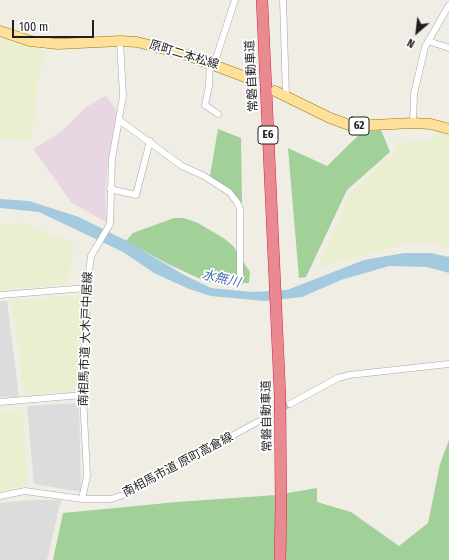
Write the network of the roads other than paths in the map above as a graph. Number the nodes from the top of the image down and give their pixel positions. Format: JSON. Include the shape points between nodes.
{"nodes":[{"id":1,"x":235,"y":0,"type":"edge"},
{"id":2,"x":262,"y":0,"type":"edge"},
{"id":3,"x":269,"y":0,"type":"edge"},
{"id":4,"x":283,"y":0,"type":"edge"},
{"id":5,"x":449,"y":4,"type":"edge"},
{"id":6,"x":0,"y":31,"type":"edge"},
{"id":7,"x":120,"y":41,"type":"junction"},
{"id":8,"x":428,"y":41,"type":"junction"},
{"id":9,"x":449,"y":48,"type":"edge"},
{"id":10,"x":212,"y":63,"type":"junction"},
{"id":11,"x":248,"y":78,"type":"tunnel mouth"},
{"id":12,"x":275,"y":91,"type":"tunnel mouth"},
{"id":13,"x":286,"y":96,"type":"junction"},
{"id":14,"x":218,"y":114,"type":"dead end"},
{"id":15,"x":119,"y":120,"type":"junction"},
{"id":16,"x":413,"y":123,"type":"junction"},
{"id":17,"x":449,"y":128,"type":"edge"},
{"id":18,"x":150,"y":141,"type":"junction"},
{"id":19,"x":110,"y":189,"type":"junction"},
{"id":20,"x":275,"y":271,"type":"junction"},
{"id":21,"x":240,"y":281,"type":"dead end"},
{"id":22,"x":86,"y":288,"type":"junction"},
{"id":23,"x":0,"y":295,"type":"edge"},
{"id":24,"x":449,"y":364,"type":"edge"},
{"id":25,"x":83,"y":396,"type":"junction"},
{"id":26,"x":0,"y":402,"type":"edge"},
{"id":27,"x":290,"y":404,"type":"tunnel mouth"},
{"id":28,"x":259,"y":421,"type":"tunnel mouth"},
{"id":29,"x":0,"y":496,"type":"edge"},
{"id":30,"x":82,"y":499,"type":"junction"},
{"id":31,"x":280,"y":560,"type":"edge"}],
"edges":[{"from":1,"to":10,"type":"street"},
{"from":2,"to":20,"type":"highway","name":"常磐自動車道","number":"E6"},
{"from":3,"to":20,"type":"highway","name":"常磐自動車道","number":"E6"},
{"from":4,"to":13,"type":"street"},
{"from":5,"to":8,"type":"street"},
{"from":6,"to":7,"type":"main road","name":"原町二本松線","via":[[30,41],[58,44]]},
{"from":7,"to":10,"type":"main road","name":"原町二本松線","via":[[159,46]]},
{"from":7,"to":15,"type":"street","name":"南相馬市道 大木戸中居線","via":[[124,90]]},
{"from":8,"to":9,"type":"street"},
{"from":8,"to":16,"type":"street","via":[[414,94]]},
{"from":10,"to":11,"type":"main road","name":"原町二本松線"},
{"from":10,"to":14,"type":"street","via":[[205,104]]},
{"from":12,"to":13,"type":"main road","number":"62"},
{"from":13,"to":16,"type":"main road","number":"62","via":[[352,126]]},
{"from":15,"to":18,"type":"street"},
{"from":15,"to":19,"type":"street","name":"南相馬市道 大木戸中居線","via":[[113,146]]},
{"from":16,"to":17,"type":"main road","number":"62"},
{"from":18,"to":19,"type":"street","via":[[136,195]]},
{"from":18,"to":21,"type":"street","via":[[182,166],[229,192],[237,202],[240,209]]},
{"from":19,"to":22,"type":"street","name":"南相馬市道 大木戸中居線","via":[[110,224],[96,246],[88,269]]},
{"from":20,"to":31,"type":"highway","name":"常磐自動車道","number":"E6","via":[[281,451]]},
{"from":22,"to":23,"type":"street"},
{"from":22,"to":25,"type":"street","name":"南相馬市道 大木戸中居線"},
{"from":24,"to":27,"type":"street","via":[[349,375],[338,378]]},
{"from":25,"to":26,"type":"street"},
{"from":25,"to":30,"type":"street","name":"南相馬市道 大木戸中居線","via":[[87,476]]},
{"from":28,"to":30,"type":"street","name":"南相馬市道 原町高倉線","via":[[129,493],[111,499]]},
{"from":29,"to":30,"type":"street","name":"南相馬市道 原町高倉線","via":[[25,491]]}]}
